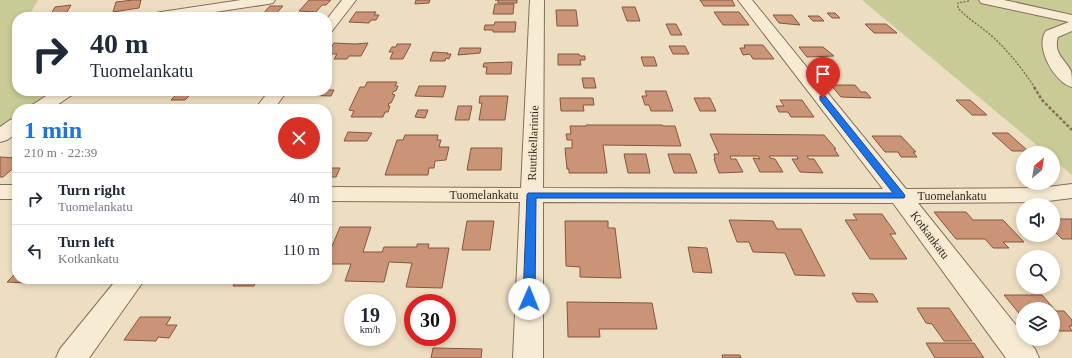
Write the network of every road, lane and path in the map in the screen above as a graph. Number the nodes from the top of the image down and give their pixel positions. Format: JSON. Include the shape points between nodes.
{"nodes":[{"id":1,"x":163,"y":0,"type":"edge"},
{"id":2,"x":268,"y":0,"type":"edge"},
{"id":3,"x":349,"y":0,"type":"edge"},
{"id":4,"x":537,"y":0,"type":"edge"},
{"id":5,"x":745,"y":0,"type":"edge"},
{"id":6,"x":971,"y":0,"type":"edge"},
{"id":7,"x":986,"y":0,"type":"edge"},
{"id":8,"x":161,"y":12,"type":"edge"},
{"id":9,"x":187,"y":12,"type":"edge"},
{"id":10,"x":1072,"y":19,"type":"edge"},
{"id":11,"x":332,"y":22,"type":"edge"},
{"id":12,"x":1072,"y":26,"type":"edge"},
{"id":13,"x":1072,"y":82,"type":"edge"},
{"id":14,"x":58,"y":96,"type":"edge"},
{"id":15,"x":274,"y":96,"type":"edge"},
{"id":16,"x":46,"y":104,"type":"edge"},
{"id":17,"x":268,"y":104,"type":"edge"},
{"id":18,"x":12,"y":128,"type":"edge"},
{"id":19,"x":1072,"y":130,"type":"edge"},
{"id":20,"x":0,"y":136,"type":"edge"},
{"id":21,"x":0,"y":192,"type":"edge"},
{"id":22,"x":12,"y":192,"type":"edge"},
{"id":23,"x":1072,"y":192,"type":"edge"},
{"id":24,"x":332,"y":194,"type":"edge"},
{"id":25,"x":531,"y":195,"type":"junction"},
{"id":26,"x":900,"y":196,"type":"junction"},
{"id":27,"x":128,"y":284,"type":"edge"},
{"id":28,"x":71,"y":358,"type":"edge"},
{"id":29,"x":528,"y":358,"type":"edge"},
{"id":30,"x":1024,"y":358,"type":"edge"}],
"edges":[{"from":1,"to":8,"type":"street"},
{"from":2,"to":9,"type":"street"},
{"from":3,"to":11,"type":"street"},
{"from":4,"to":25,"type":"street","name":"Ruutikellarintie"},
{"from":5,"to":26,"type":"street","name":"Kotkankatu"},
{"from":6,"to":19,"type":"path","via":[[958,4],[958,8],[993,37],[1020,66],[1042,100]]},
{"from":7,"to":10,"type":"street"},
{"from":12,"to":13,"type":"street","via":[[1051,34],[1048,41],[1049,49]]},
{"from":14,"to":16,"type":"street"},
{"from":15,"to":17,"type":"street"},
{"from":18,"to":20,"type":"street"},
{"from":21,"to":22,"type":"street"},
{"from":23,"to":26,"type":"street","name":"Tuomelankatu","via":[[1040,195]]},
{"from":24,"to":25,"type":"street","name":"Tuomelankatu"},
{"from":25,"to":26,"type":"street","name":"Tuomelankatu"},
{"from":25,"to":29,"type":"street","name":"Ruutikellarintie"},
{"from":26,"to":30,"type":"street","name":"Kotkankatu"},
{"from":27,"to":28,"type":"street"}]}
